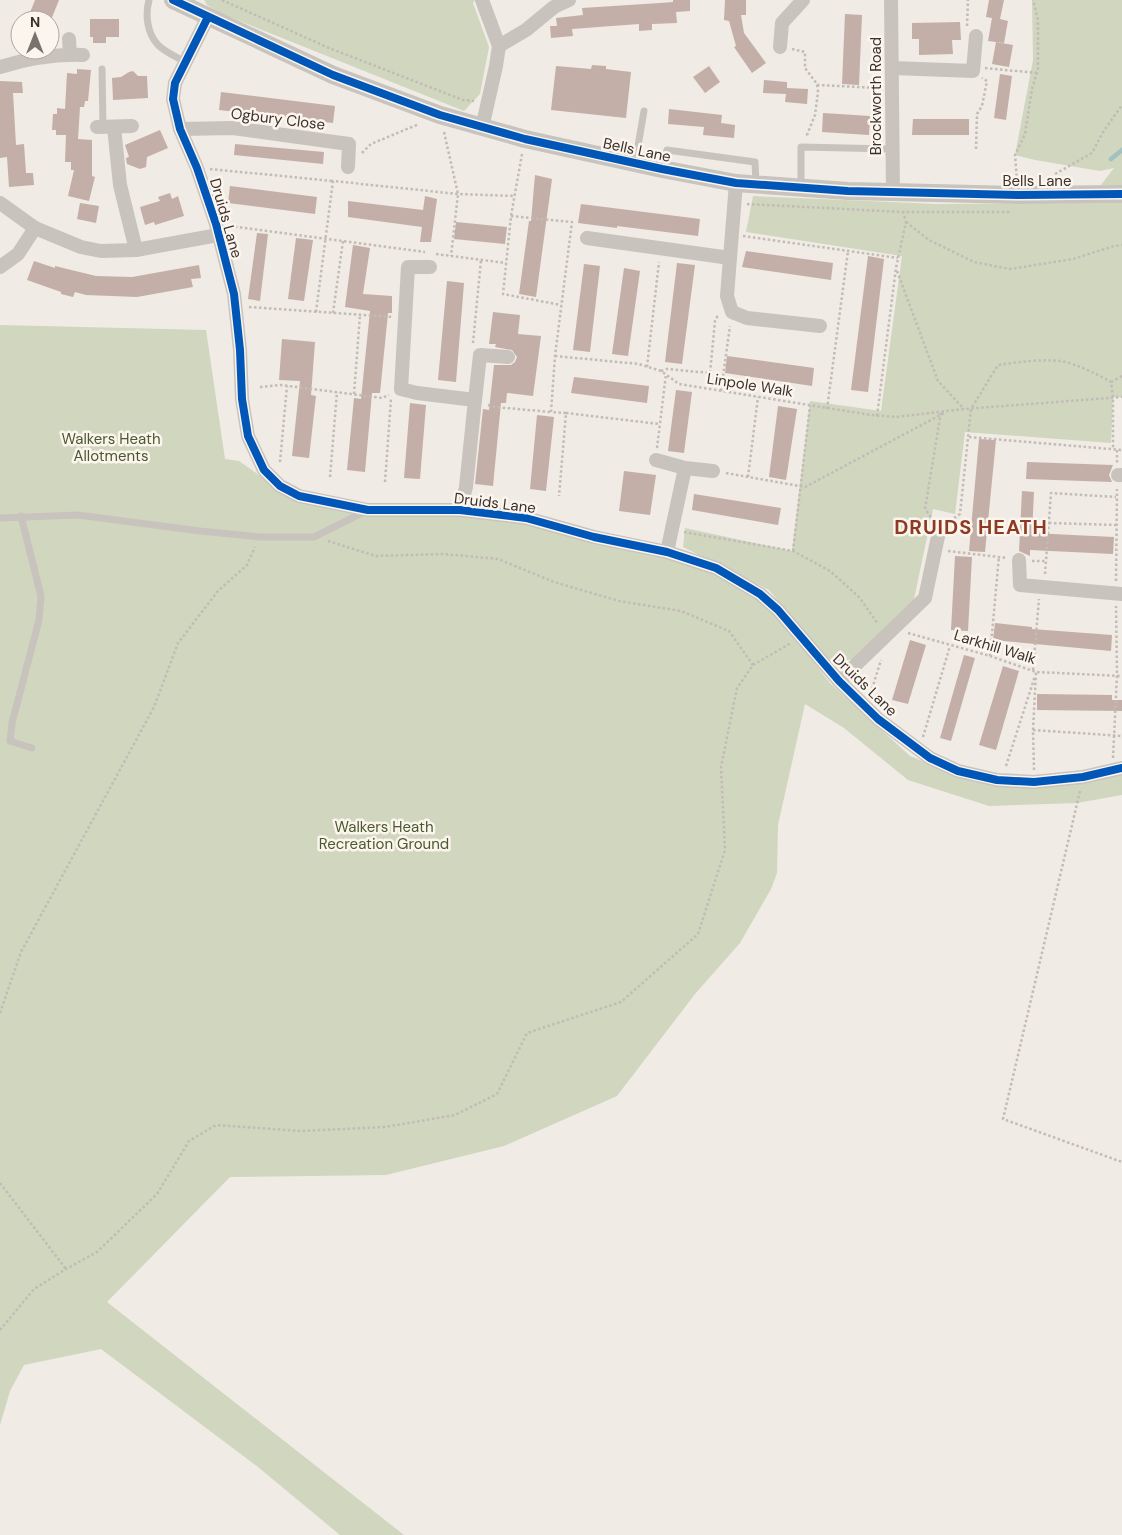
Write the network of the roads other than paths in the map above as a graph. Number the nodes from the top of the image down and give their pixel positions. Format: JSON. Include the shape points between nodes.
{"nodes":[{"id":1,"x":150,"y":0,"type":"edge"},
{"id":2,"x":482,"y":0,"type":"edge"},
{"id":3,"x":569,"y":0,"type":"edge"},
{"id":4,"x":803,"y":0,"type":"edge"},
{"id":5,"x":891,"y":0,"type":"edge"},
{"id":6,"x":182,"y":2,"type":"edge"},
{"id":7,"x":208,"y":17,"type":"junction"},
{"id":8,"x":976,"y":36,"type":"road end"},
{"id":9,"x":70,"y":39,"type":"dead end"},
{"id":10,"x":499,"y":46,"type":"junction"},
{"id":11,"x":780,"y":47,"type":"road end"},
{"id":12,"x":185,"y":62,"type":"junction"},
{"id":13,"x":0,"y":67,"type":"edge"},
{"id":14,"x":893,"y":68,"type":"junction"},
{"id":15,"x":102,"y":69,"type":"dead end"},
{"id":16,"x":644,"y":111,"type":"dead end"},
{"id":17,"x":132,"y":126,"type":"dead end"},
{"id":18,"x":105,"y":127,"type":"junction"},
{"id":19,"x":482,"y":128,"type":"junction"},
{"id":20,"x":180,"y":129,"type":"junction"},
{"id":21,"x":892,"y":149,"type":"junction"},
{"id":22,"x":635,"y":164,"type":"junction"},
{"id":23,"x":353,"y":167,"type":"road end"},
{"id":24,"x":662,"y":169,"type":"junction"},
{"id":25,"x":736,"y":183,"type":"junction"},
{"id":26,"x":756,"y":184,"type":"junction"},
{"id":27,"x":801,"y":188,"type":"junction"},
{"id":28,"x":893,"y":192,"type":"junction"},
{"id":29,"x":1122,"y":194,"type":"edge"},
{"id":30,"x":0,"y":203,"type":"edge"},
{"id":31,"x":35,"y":228,"type":"junction"},
{"id":32,"x":217,"y":230,"type":"junction"},
{"id":33,"x":586,"y":238,"type":"dead end"},
{"id":34,"x":136,"y":250,"type":"junction"},
{"id":35,"x":730,"y":258,"type":"junction"},
{"id":36,"x":430,"y":267,"type":"dead end"},
{"id":37,"x":0,"y":268,"type":"edge"},
{"id":38,"x":820,"y":326,"type":"dead end"},
{"id":39,"x":508,"y":357,"type":"dead end"},
{"id":40,"x":475,"y":400,"type":"junction"},
{"id":41,"x":656,"y":460,"type":"road end"},
{"id":42,"x":685,"y":468,"type":"junction"},
{"id":43,"x":713,"y":471,"type":"road end"},
{"id":44,"x":368,"y":510,"type":"junction"},
{"id":45,"x":460,"y":510,"type":"junction"},
{"id":46,"x":21,"y":516,"type":"junction"},
{"id":47,"x":0,"y":518,"type":"edge"},
{"id":48,"x":940,"y":527,"type":"road end"},
{"id":49,"x":667,"y":552,"type":"junction"},
{"id":50,"x":1019,"y":560,"type":"road end"},
{"id":51,"x":1119,"y":594,"type":"edge"},
{"id":52,"x":839,"y":680,"type":"junction"},
{"id":53,"x":32,"y":748,"type":"dead end"},
{"id":54,"x":1118,"y":769,"type":"edge"}],
"edges":[{"from":1,"to":12,"type":"lane","via":[[146,16],[158,45]]},
{"from":2,"to":10,"type":"street"},
{"from":3,"to":10,"type":"street"},
{"from":4,"to":11,"type":"street","via":[[782,23]]},
{"from":5,"to":14,"type":"street","name":"Brockworth Road"},
{"from":6,"to":7,"type":"street","name":"Bells Lane"},
{"from":7,"to":12,"type":"street","name":"Druids Lane"},
{"from":7,"to":19,"type":"street","name":"Bells Lane","via":[[334,75]]},
{"from":8,"to":14,"type":"street","via":[[974,69]]},
{"from":9,"to":13,"type":"street","via":[[76,55],[17,61]]},
{"from":10,"to":19,"type":"street"},
{"from":12,"to":20,"type":"street","name":"Druids Lane","via":[[175,83],[173,99]]},
{"from":14,"to":21,"type":"street","name":"Brockworth Road"},
{"from":15,"to":18,"type":"lane"},
{"from":16,"to":22,"type":"lane"},
{"from":17,"to":18,"type":"street"},
{"from":18,"to":34,"type":"street"},
{"from":19,"to":22,"type":"street","name":"Bells Lane"},
{"from":20,"to":23,"type":"street","name":"Ogbury Close","via":[[233,128],[349,144]]},
{"from":20,"to":32,"type":"street","name":"Druids Lane","via":[[198,168]]},
{"from":21,"to":27,"type":"lane","via":[[801,147]]},
{"from":21,"to":28,"type":"street","name":"Brockworth Road"},
{"from":22,"to":24,"type":"street","name":"Bells Lane"},
{"from":24,"to":25,"type":"street","name":"Bells Lane"},
{"from":24,"to":26,"type":"lane","via":[[667,150],[755,162]]},
{"from":25,"to":26,"type":"street","name":"Bells Lane"},
{"from":25,"to":35,"type":"street"},
{"from":26,"to":27,"type":"street","name":"Bells Lane"},
{"from":27,"to":28,"type":"street","name":"Bells Lane"},
{"from":28,"to":29,"type":"street","name":"Bells Lane","via":[[1018,203]]},
{"from":30,"to":31,"type":"street"},
{"from":31,"to":34,"type":"street","via":[[81,248]]},
{"from":31,"to":37,"type":"street","via":[[18,254]]},
{"from":32,"to":34,"type":"street"},
{"from":32,"to":44,"type":"street","name":"Druids Lane","via":[[234,294],[248,436],[264,470],[280,486],[299,496]]},
{"from":33,"to":35,"type":"street"},
{"from":35,"to":38,"type":"street","via":[[728,296],[732,312],[747,318]]},
{"from":36,"to":40,"type":"street","via":[[408,267],[401,388]]},
{"from":39,"to":40,"type":"street","via":[[480,355]]},
{"from":40,"to":45,"type":"street","via":[[466,487]]},
{"from":41,"to":42,"type":"street"},
{"from":42,"to":43,"type":"street"},
{"from":42,"to":49,"type":"street"},
{"from":44,"to":45,"type":"street","name":"Druids Lane"},
{"from":44,"to":46,"type":"lane","via":[[314,537],[260,537],[78,515]]},
{"from":45,"to":49,"type":"street","name":"Druids Lane","via":[[526,518],[594,537]]},
{"from":46,"to":47,"type":"lane"},
{"from":46,"to":53,"type":"lane","via":[[41,596],[39,620],[10,741]]},
{"from":48,"to":52,"type":"street","via":[[925,598]]},
{"from":49,"to":52,"type":"street","name":"Druids Lane","via":[[716,568],[760,594]]},
{"from":50,"to":51,"type":"street","via":[[1020,584]]},
{"from":52,"to":54,"type":"street","name":"Druids Lane","via":[[878,719],[930,758],[958,771],[997,780],[1034,782],[1083,777]]}]}
